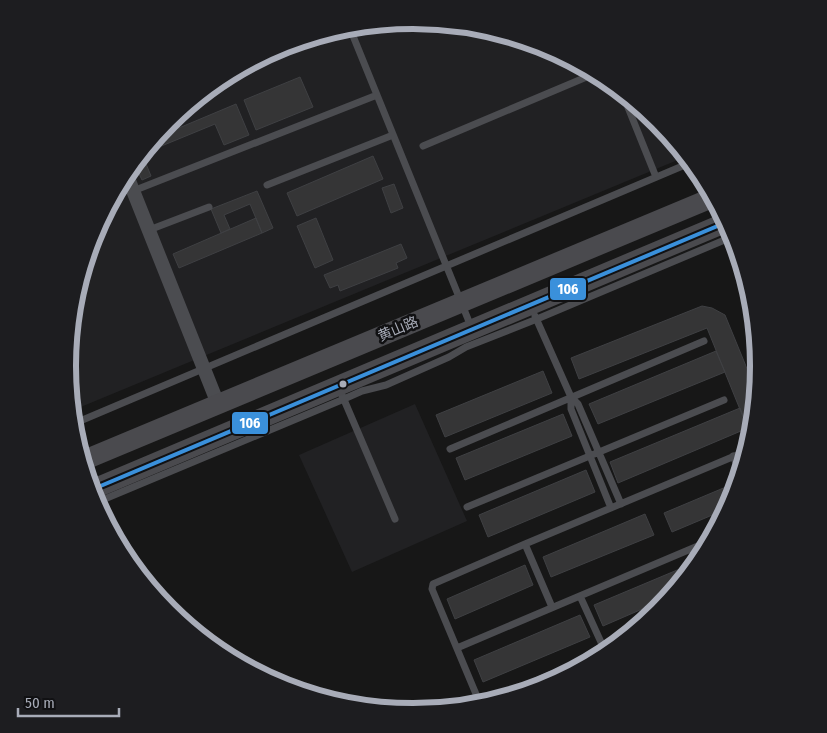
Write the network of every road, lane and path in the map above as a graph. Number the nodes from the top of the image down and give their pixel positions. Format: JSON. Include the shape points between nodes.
{"nodes":[{"id":1,"x":352,"y":34,"type":"edge"},
{"id":2,"x":587,"y":77,"type":"edge"},
{"id":3,"x":377,"y":95,"type":"junction"},
{"id":4,"x":626,"y":105,"type":"edge"},
{"id":5,"x":393,"y":135,"type":"junction"},
{"id":6,"x":423,"y":146,"type":"dead end"},
{"id":7,"x":684,"y":165,"type":"edge"},
{"id":8,"x":656,"y":177,"type":"junction"},
{"id":9,"x":130,"y":184,"type":"edge"},
{"id":10,"x":267,"y":185,"type":"dead end"},
{"id":11,"x":133,"y":192,"type":"junction"},
{"id":12,"x":707,"y":200,"type":"edge"},
{"id":13,"x":209,"y":207,"type":"dead end"},
{"id":14,"x":720,"y":225,"type":"edge"},
{"id":15,"x":149,"y":230,"type":"junction"},
{"id":16,"x":727,"y":239,"type":"edge"},
{"id":17,"x":446,"y":266,"type":"junction"},
{"id":18,"x":461,"y":303,"type":"junction"},
{"id":19,"x":533,"y":312,"type":"junction"},
{"id":20,"x":472,"y":329,"type":"junction"},
{"id":21,"x":704,"y":341,"type":"dead end"},
{"id":22,"x":204,"y":369,"type":"junction"},
{"id":23,"x":341,"y":392,"type":"junction"},
{"id":24,"x":571,"y":397,"type":"junction"},
{"id":25,"x":724,"y":400,"type":"dead end"},
{"id":26,"x":218,"y":404,"type":"junction"},
{"id":27,"x":80,"y":421,"type":"edge"},
{"id":28,"x":450,"y":449,"type":"dead end"},
{"id":29,"x":599,"y":452,"type":"junction"},
{"id":30,"x":740,"y":453,"type":"edge"},
{"id":31,"x":590,"y":456,"type":"junction"},
{"id":32,"x":733,"y":456,"type":"junction"},
{"id":33,"x":88,"y":458,"type":"edge"},
{"id":34,"x":737,"y":464,"type":"edge"},
{"id":35,"x":98,"y":487,"type":"edge"},
{"id":36,"x":103,"y":500,"type":"edge"},
{"id":37,"x":621,"y":504,"type":"junction"},
{"id":38,"x":467,"y":508,"type":"dead end"},
{"id":39,"x":610,"y":508,"type":"junction"},
{"id":40,"x":395,"y":519,"type":"dead end"},
{"id":41,"x":525,"y":544,"type":"junction"},
{"id":42,"x":699,"y":545,"type":"edge"},
{"id":43,"x":580,"y":596,"type":"junction"},
{"id":44,"x":552,"y":607,"type":"junction"},
{"id":45,"x":603,"y":646,"type":"edge"},
{"id":46,"x":456,"y":648,"type":"junction"},
{"id":47,"x":552,"y":675,"type":"edge"},
{"id":48,"x":538,"y":681,"type":"edge"},
{"id":49,"x":478,"y":698,"type":"edge"}],
"edges":[{"from":1,"to":3,"type":"lane"},
{"from":2,"to":6,"type":"lane"},
{"from":3,"to":5,"type":"lane"},
{"from":3,"to":11,"type":"lane"},
{"from":4,"to":8,"type":"lane"},
{"from":5,"to":10,"type":"lane"},
{"from":5,"to":17,"type":"lane"},
{"from":7,"to":8,"type":"lane"},
{"from":8,"to":17,"type":"lane"},
{"from":9,"to":11,"type":"street"},
{"from":11,"to":15,"type":"street"},
{"from":12,"to":18,"type":"main road","name":"黄山路"},
{"from":13,"to":15,"type":"lane"},
{"from":14,"to":19,"type":"main road"},
{"from":15,"to":22,"type":"street"},
{"from":16,"to":19,"type":"lane"},
{"from":17,"to":18,"type":"lane"},
{"from":17,"to":22,"type":"lane"},
{"from":18,"to":20,"type":"lane"},
{"from":18,"to":26,"type":"main road","name":"黄山路"},
{"from":19,"to":20,"type":"main road"},
{"from":19,"to":23,"type":"lane","via":[[449,357],[386,385],[362,392]]},
{"from":19,"to":24,"type":"lane"},
{"from":20,"to":23,"type":"main road"},
{"from":21,"to":24,"type":"lane"},
{"from":22,"to":26,"type":"street"},
{"from":22,"to":27,"type":"lane"},
{"from":23,"to":35,"type":"main road"},
{"from":23,"to":36,"type":"lane"},
{"from":23,"to":40,"type":"lane"},
{"from":24,"to":28,"type":"lane"},
{"from":24,"to":29,"type":"lane","via":[[578,404]]},
{"from":24,"to":31,"type":"lane","via":[[571,409]]},
{"from":25,"to":29,"type":"lane"},
{"from":26,"to":33,"type":"main road","name":"黄山路"},
{"from":29,"to":31,"type":"lane"},
{"from":29,"to":37,"type":"lane"},
{"from":30,"to":32,"type":"lane"},
{"from":31,"to":38,"type":"lane"},
{"from":31,"to":39,"type":"lane"},
{"from":32,"to":34,"type":"lane"},
{"from":32,"to":37,"type":"lane"},
{"from":37,"to":39,"type":"lane"},
{"from":39,"to":41,"type":"lane"},
{"from":41,"to":44,"type":"lane"},
{"from":41,"to":46,"type":"lane","via":[[432,584]]},
{"from":42,"to":43,"type":"lane"},
{"from":43,"to":44,"type":"lane"},
{"from":43,"to":45,"type":"lane"},
{"from":44,"to":46,"type":"lane"},
{"from":46,"to":49,"type":"lane"},
{"from":47,"to":48,"type":"lane"}]}
